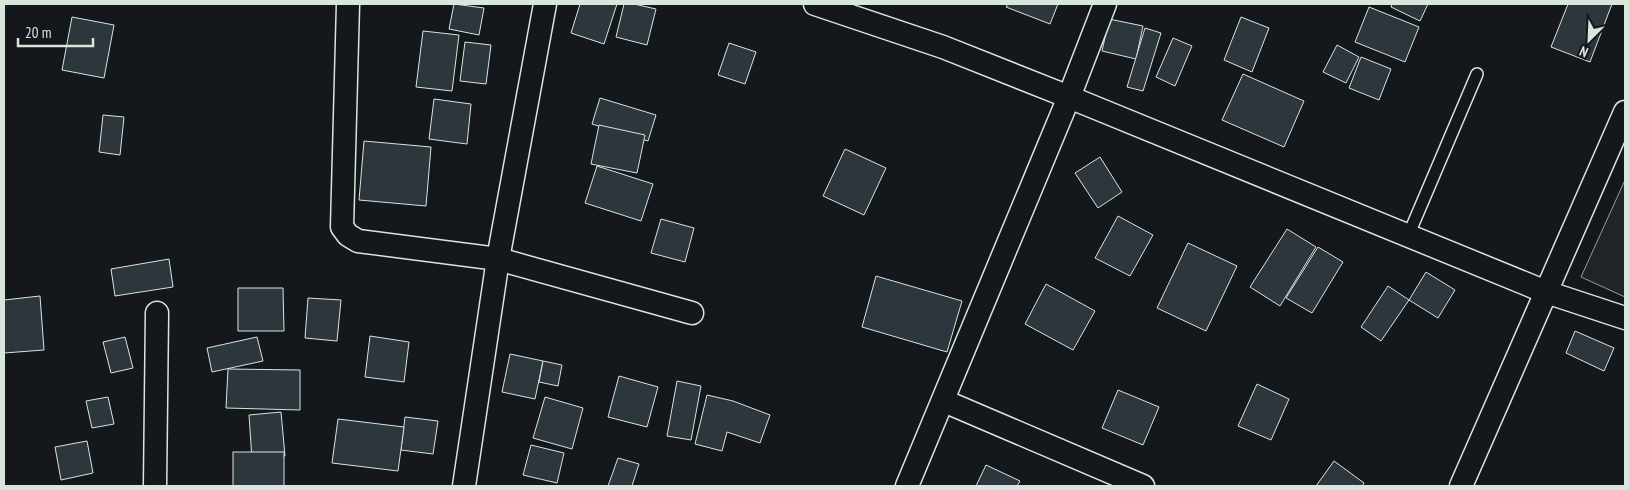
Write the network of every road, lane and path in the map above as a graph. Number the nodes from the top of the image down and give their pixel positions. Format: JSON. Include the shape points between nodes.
{"nodes":[{"id":1,"x":348,"y":4,"type":"edge"},
{"id":2,"x":545,"y":4,"type":"edge"},
{"id":3,"x":815,"y":4,"type":"edge"},
{"id":4,"x":1105,"y":4,"type":"edge"},
{"id":5,"x":1477,"y":74,"type":"dead end"},
{"id":6,"x":1069,"y":97,"type":"junction"},
{"id":7,"x":1625,"y":112,"type":"edge"},
{"id":8,"x":1408,"y":236,"type":"junction"},
{"id":9,"x":498,"y":259,"type":"junction"},
{"id":10,"x":1546,"y":292,"type":"junction"},
{"id":11,"x":157,"y":313,"type":"dead end"},
{"id":12,"x":692,"y":313,"type":"dead end"},
{"id":13,"x":1625,"y":318,"type":"edge"},
{"id":14,"x":944,"y":401,"type":"junction"},
{"id":15,"x":155,"y":486,"type":"edge"},
{"id":16,"x":464,"y":486,"type":"edge"},
{"id":17,"x":907,"y":486,"type":"edge"},
{"id":18,"x":1143,"y":486,"type":"edge"},
{"id":19,"x":1461,"y":486,"type":"edge"}],
"edges":[{"from":1,"to":9,"type":"street","via":[[342,227],[358,241]]},
{"from":2,"to":9,"type":"street"},
{"from":3,"to":6,"type":"street","via":[[943,47]]},
{"from":4,"to":6,"type":"street"},
{"from":5,"to":8,"type":"lane"},
{"from":6,"to":8,"type":"street"},
{"from":6,"to":14,"type":"street"},
{"from":7,"to":10,"type":"street"},
{"from":8,"to":10,"type":"street"},
{"from":9,"to":12,"type":"street"},
{"from":9,"to":16,"type":"street"},
{"from":10,"to":13,"type":"street"},
{"from":10,"to":19,"type":"street"},
{"from":11,"to":15,"type":"street"},
{"from":14,"to":17,"type":"street"},
{"from":14,"to":18,"type":"street"}]}
